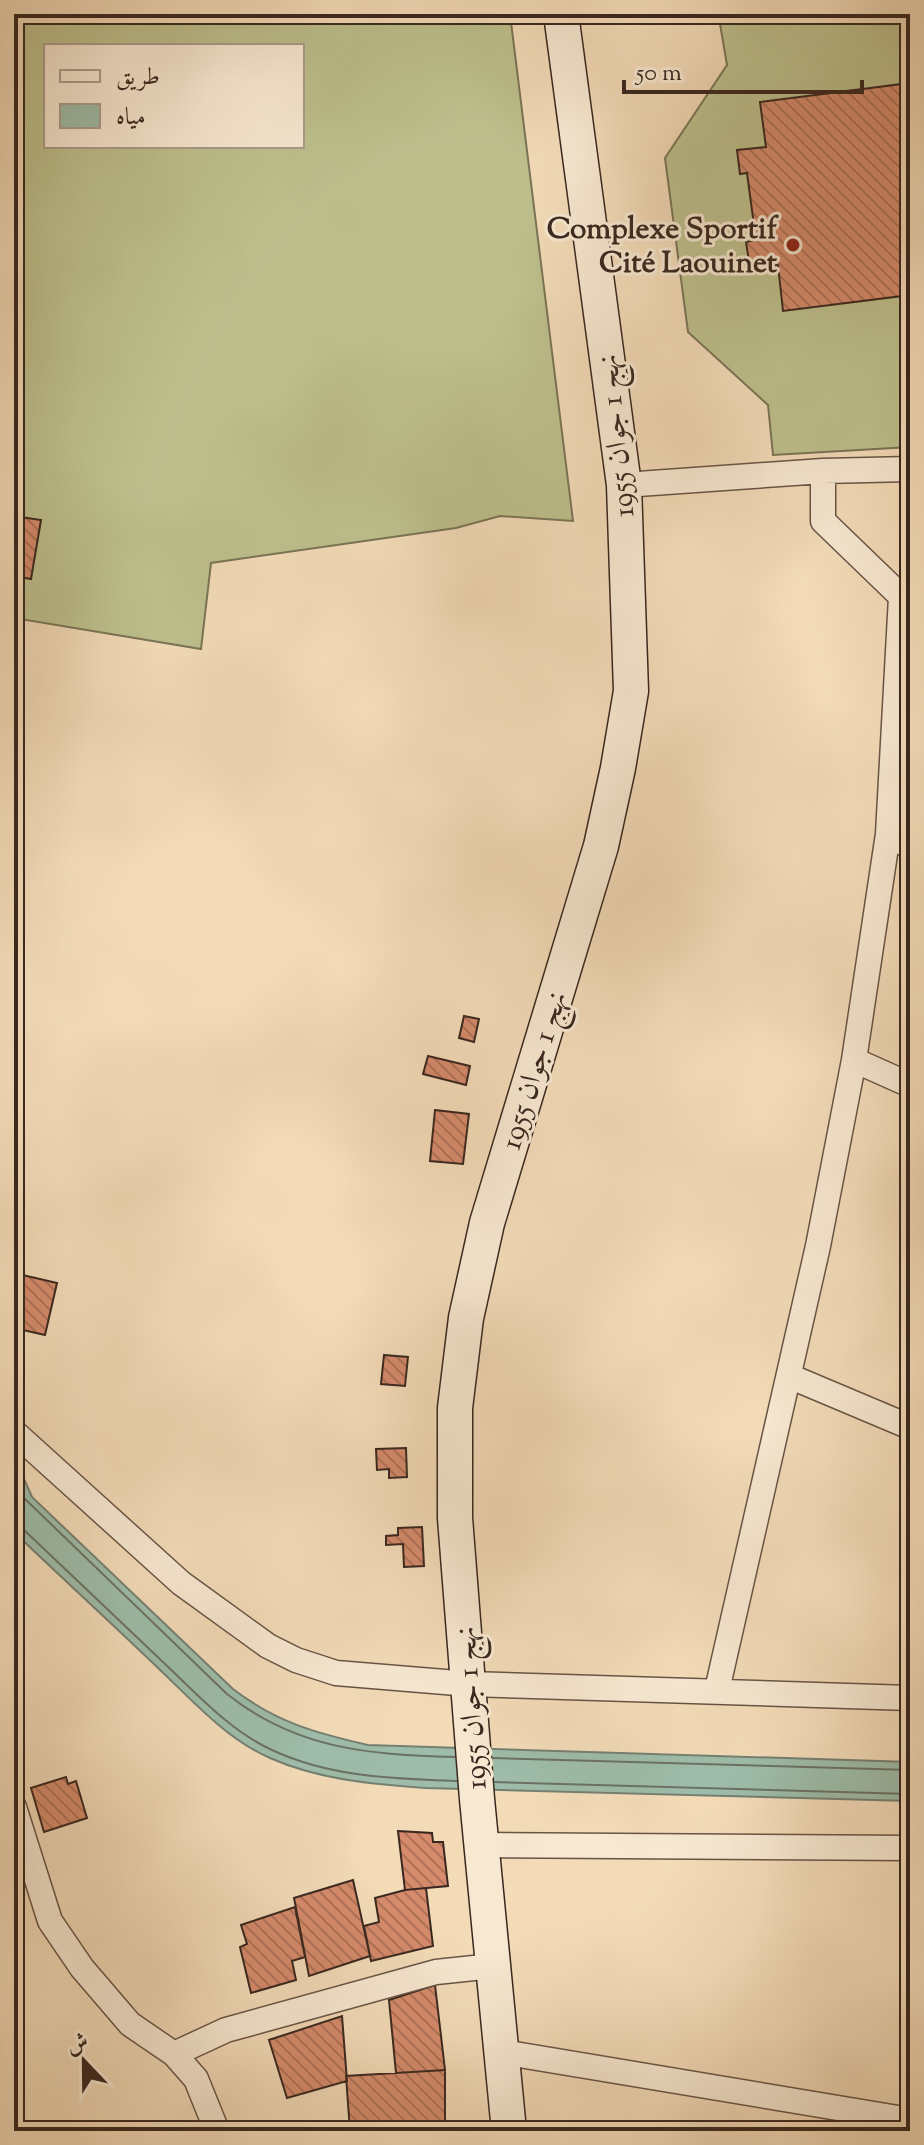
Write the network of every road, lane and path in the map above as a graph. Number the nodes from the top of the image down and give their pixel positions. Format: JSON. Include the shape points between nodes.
{"nodes":[{"id":1,"x":561,"y":14,"type":"edge"},
{"id":2,"x":910,"y":469,"type":"edge"},
{"id":3,"x":823,"y":471,"type":"junction"},
{"id":4,"x":624,"y":485,"type":"junction"},
{"id":5,"x":906,"y":601,"type":"edge"},
{"id":6,"x":888,"y":834,"type":"junction"},
{"id":7,"x":910,"y":847,"type":"edge"},
{"id":8,"x":854,"y":1060,"type":"junction"},
{"id":9,"x":910,"y":1085,"type":"edge"},
{"id":10,"x":789,"y":1376,"type":"junction"},
{"id":11,"x":909,"y":1423,"type":"edge"},
{"id":12,"x":14,"y":1432,"type":"edge"},
{"id":13,"x":469,"y":1684,"type":"junction"},
{"id":14,"x":717,"y":1690,"type":"junction"},
{"id":15,"x":909,"y":1694,"type":"edge"},
{"id":16,"x":14,"y":1807,"type":"edge"},
{"id":17,"x":482,"y":1845,"type":"junction"},
{"id":18,"x":910,"y":1848,"type":"edge"},
{"id":19,"x":493,"y":1966,"type":"junction"},
{"id":20,"x":502,"y":2052,"type":"junction"},
{"id":21,"x":174,"y":2054,"type":"junction"},
{"id":22,"x":833,"y":2120,"type":"edge"},
{"id":23,"x":910,"y":2120,"type":"edge"},
{"id":24,"x":217,"y":2131,"type":"edge"},
{"id":25,"x":509,"y":2131,"type":"edge"}],
"edges":[{"from":1,"to":4,"type":"main road","name":"نهج 1 جوان 1955"},
{"from":2,"to":3,"type":"street"},
{"from":3,"to":4,"type":"street"},
{"from":3,"to":5,"type":"street","via":[[823,521]]},
{"from":4,"to":13,"type":"main road","name":"نهج 1 جوان 1955","via":[[631,691],[618,768],[601,846],[487,1223],[466,1318],[455,1408],[455,1518]]},
{"from":5,"to":6,"type":"street"},
{"from":6,"to":7,"type":"street"},
{"from":6,"to":8,"type":"street"},
{"from":8,"to":9,"type":"street"},
{"from":8,"to":10,"type":"street"},
{"from":10,"to":11,"type":"street"},
{"from":10,"to":14,"type":"street"},
{"from":12,"to":13,"type":"street","via":[[181,1583],[268,1646],[336,1673]]},
{"from":13,"to":14,"type":"street"},
{"from":13,"to":17,"type":"main road","name":"نهج 1 جوان 1955"},
{"from":14,"to":15,"type":"street"},
{"from":16,"to":21,"type":"street","via":[[50,1921],[130,2024]]},
{"from":17,"to":18,"type":"street"},
{"from":17,"to":19,"type":"main road","name":"نهج 1 جوان 1955"},
{"from":19,"to":20,"type":"main road","name":"نهج 1 جوان 1955"},
{"from":19,"to":21,"type":"street","via":[[436,1972],[226,2030]]},
{"from":20,"to":22,"type":"street"},
{"from":20,"to":25,"type":"main road","name":"نهج 1 جوان 1955"},
{"from":21,"to":24,"type":"street","via":[[196,2079]]},
{"from":22,"to":23,"type":"street"}]}
